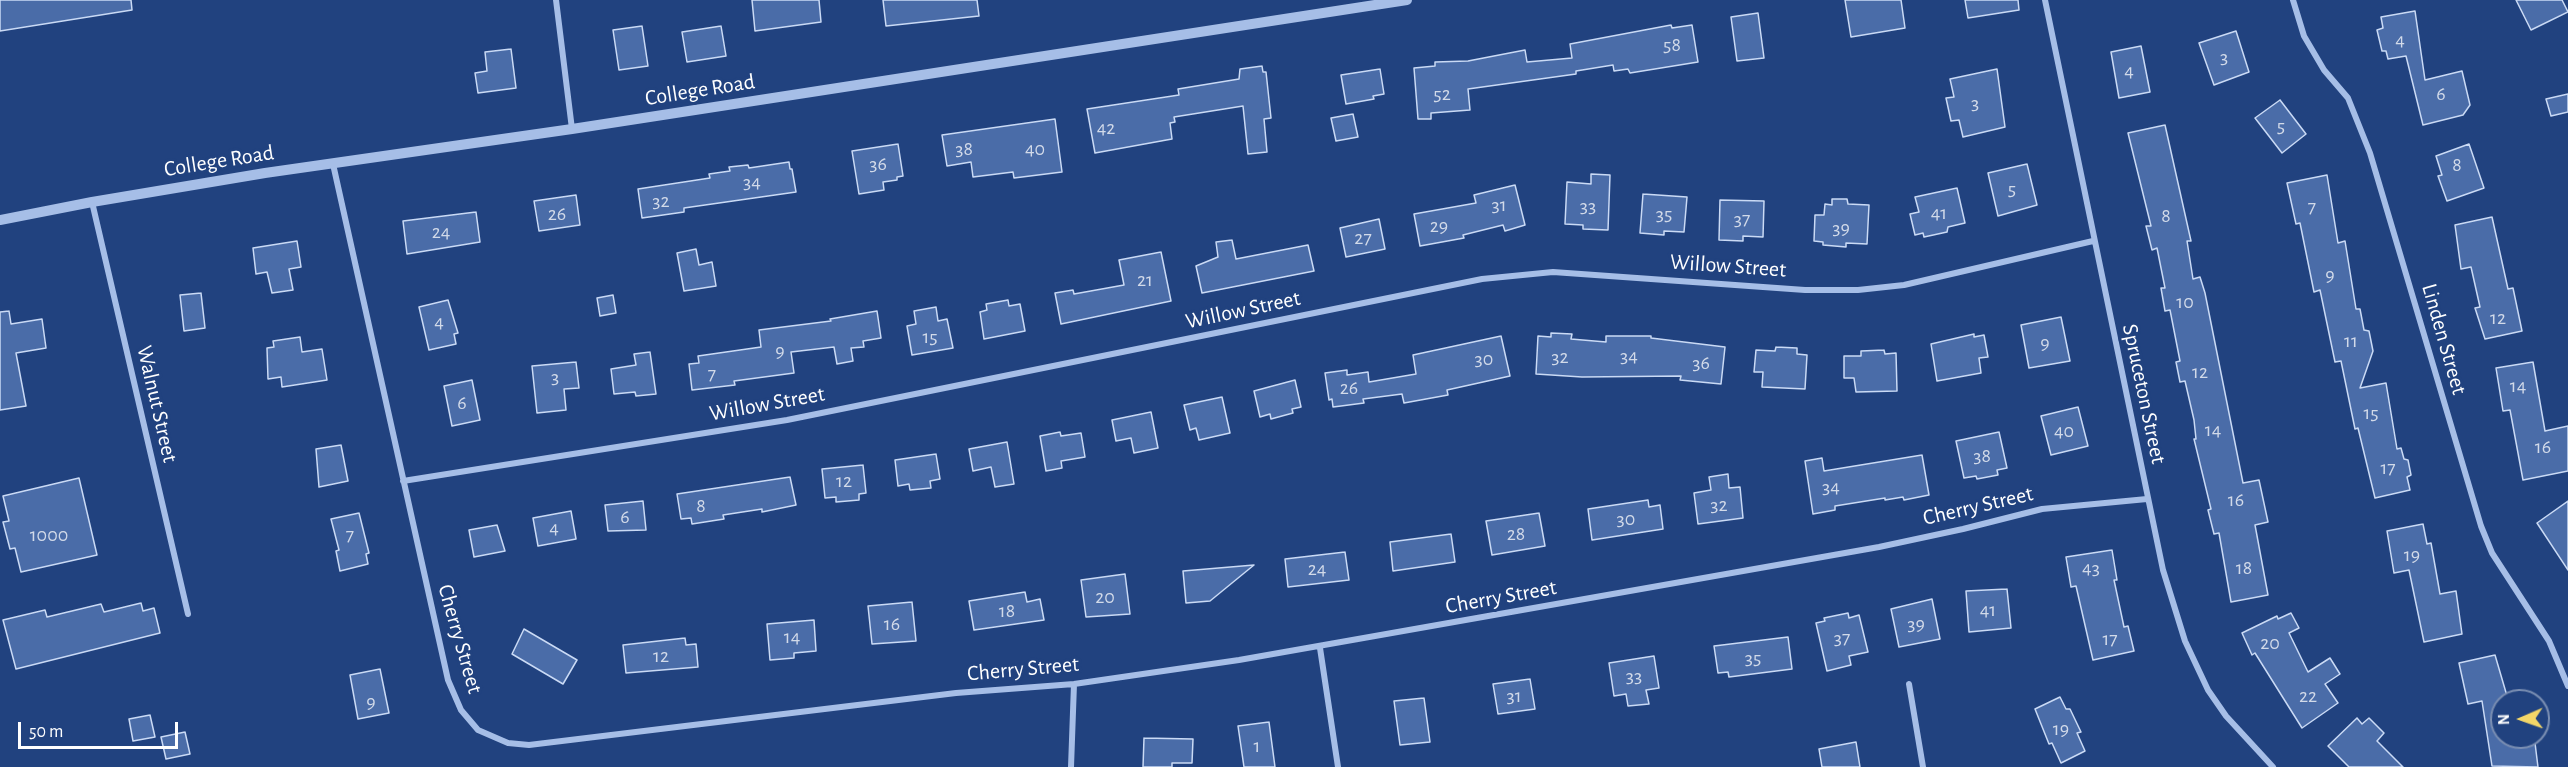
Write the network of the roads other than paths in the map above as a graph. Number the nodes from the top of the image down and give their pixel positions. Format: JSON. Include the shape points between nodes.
{"nodes":[{"id":1,"x":556,"y":0,"type":"edge"},
{"id":2,"x":1407,"y":0,"type":"edge"},
{"id":3,"x":2045,"y":0,"type":"edge"},
{"id":4,"x":2293,"y":0,"type":"edge"},
{"id":5,"x":572,"y":129,"type":"junction"},
{"id":6,"x":333,"y":164,"type":"junction"},
{"id":7,"x":92,"y":201,"type":"junction"},
{"id":8,"x":0,"y":220,"type":"edge"},
{"id":9,"x":2093,"y":241,"type":"junction"},
{"id":10,"x":403,"y":481,"type":"junction"},
{"id":11,"x":2147,"y":499,"type":"junction"},
{"id":12,"x":188,"y":614,"type":"dead end"},
{"id":13,"x":1320,"y":648,"type":"junction"},
{"id":14,"x":1074,"y":684,"type":"junction"},
{"id":15,"x":1909,"y":684,"type":"dead end"},
{"id":16,"x":2568,"y":686,"type":"edge"},
{"id":17,"x":1071,"y":767,"type":"edge"},
{"id":18,"x":1338,"y":767,"type":"edge"},
{"id":19,"x":1923,"y":767,"type":"edge"},
{"id":20,"x":2273,"y":767,"type":"edge"}],
"edges":[{"from":1,"to":5,"type":"street"},
{"from":2,"to":5,"type":"street","name":"College Road"},
{"from":3,"to":9,"type":"street","name":"Spruceton Street"},
{"from":4,"to":16,"type":"street","name":"Linden Street","via":[[2304,36],[2324,70],[2348,98],[2370,153],[2481,526],[2492,553],[2548,641]]},
{"from":5,"to":6,"type":"street","name":"College Road"},
{"from":6,"to":7,"type":"street","name":"College Road"},
{"from":6,"to":10,"type":"street","name":"Cherry Street"},
{"from":7,"to":8,"type":"street","name":"College Road"},
{"from":7,"to":12,"type":"street","name":"Walnut Street"},
{"from":9,"to":10,"type":"street","name":"Willow Street","via":[[1904,285],[1858,290],[1805,290],[1553,272],[1482,279],[787,420]]},
{"from":9,"to":11,"type":"street","name":"Spruceton Street"},
{"from":10,"to":14,"type":"street","name":"Cherry Street","via":[[448,680],[461,710],[478,730],[508,743],[529,745],[956,693]]},
{"from":11,"to":13,"type":"street","name":"Cherry Street","via":[[2042,508],[1879,547]]},
{"from":11,"to":20,"type":"street","name":"Spruceton Street","via":[[2185,641],[2208,690],[2226,716]]},
{"from":13,"to":14,"type":"street","name":"Cherry Street"},
{"from":13,"to":18,"type":"street"},
{"from":14,"to":17,"type":"street"},
{"from":15,"to":19,"type":"street"}]}
